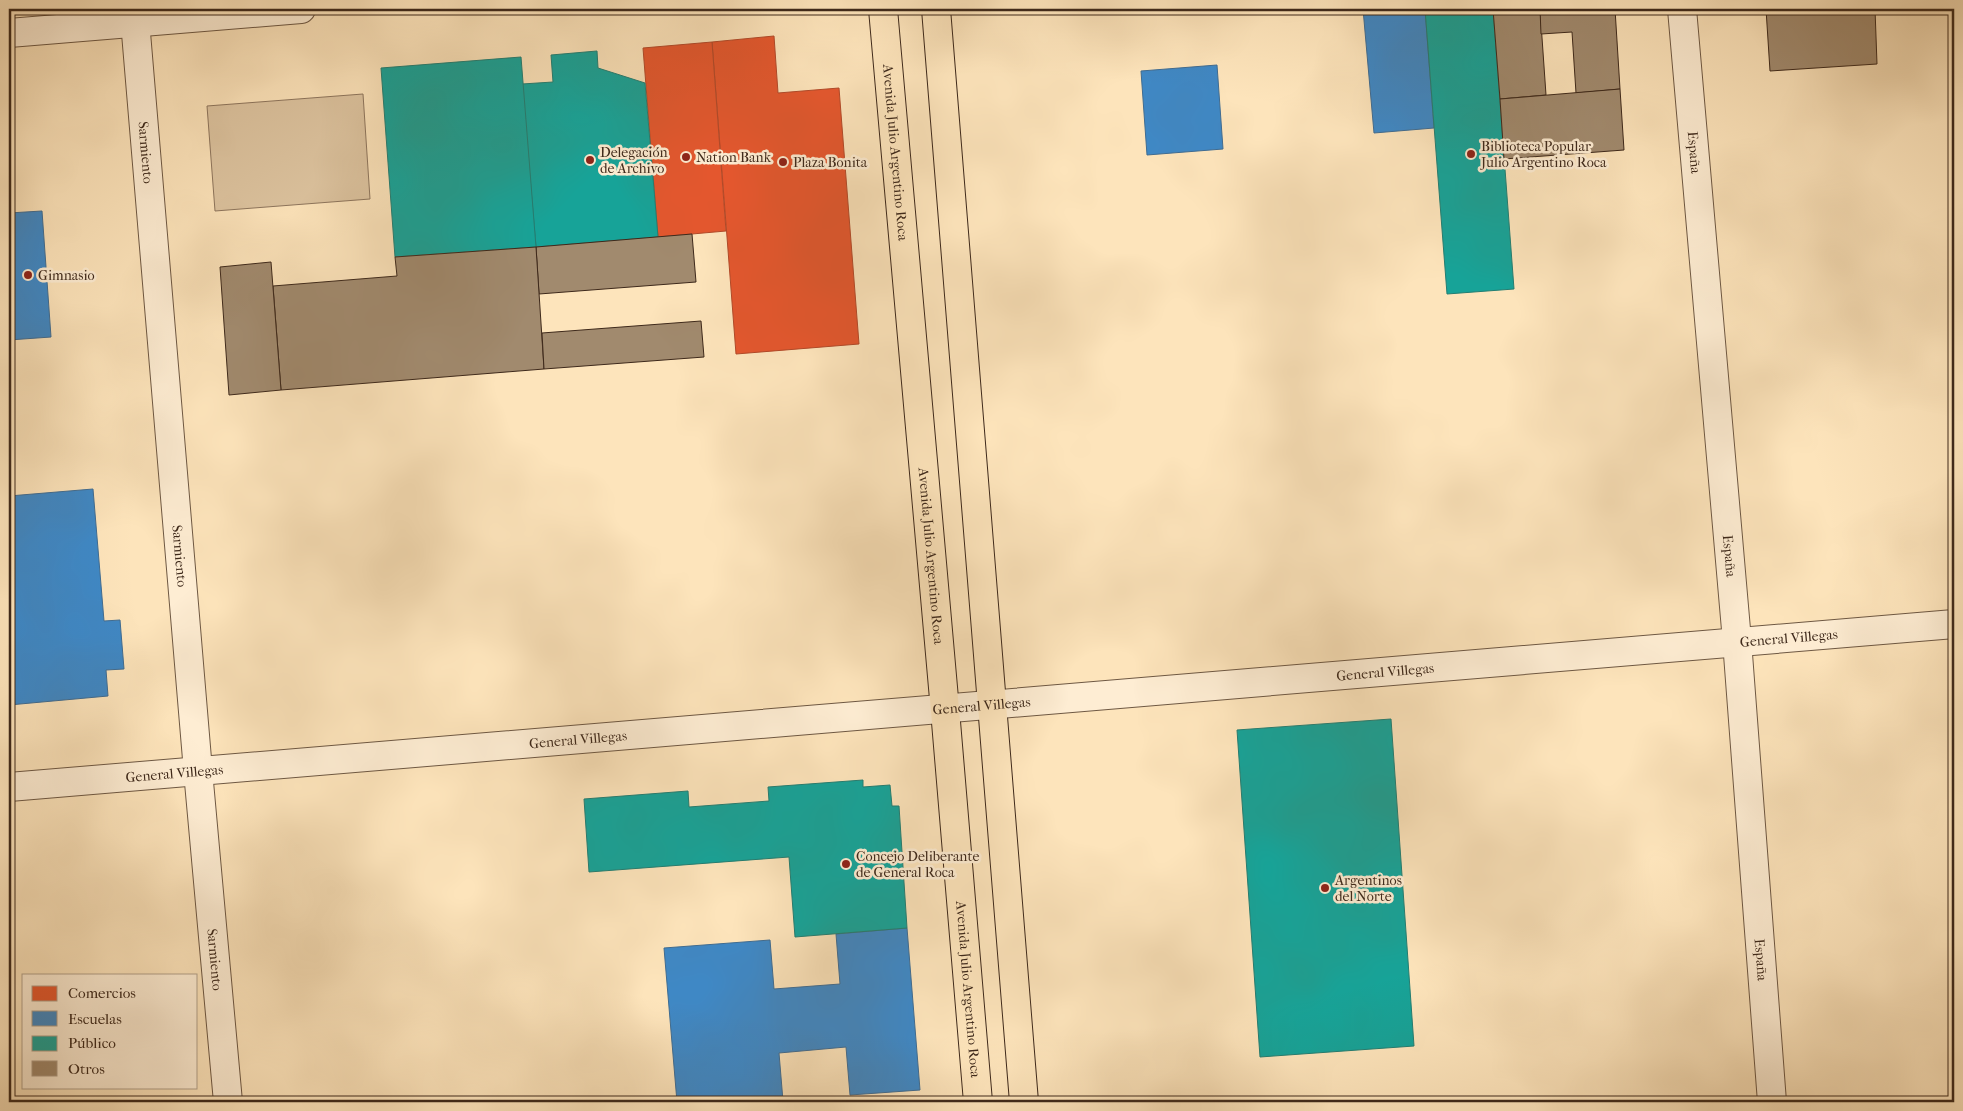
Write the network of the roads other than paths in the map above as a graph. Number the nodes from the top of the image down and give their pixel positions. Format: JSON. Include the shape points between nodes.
{"nodes":[{"id":1,"x":300,"y":9,"type":"edge"},
{"id":2,"x":883,"y":9,"type":"edge"},
{"id":3,"x":936,"y":9,"type":"edge"},
{"id":4,"x":1682,"y":9,"type":"edge"},
{"id":5,"x":134,"y":16,"type":"edge"},
{"id":6,"x":9,"y":33,"type":"edge"},
{"id":7,"x":1954,"y":624,"type":"edge"},
{"id":8,"x":1737,"y":641,"type":"junction"},
{"id":9,"x":993,"y":706,"type":"junction"},
{"id":10,"x":945,"y":710,"type":"junction"},
{"id":11,"x":198,"y":771,"type":"junction"},
{"id":12,"x":9,"y":787,"type":"edge"},
{"id":13,"x":228,"y":1102,"type":"edge"},
{"id":14,"x":978,"y":1102,"type":"edge"},
{"id":15,"x":1024,"y":1102,"type":"edge"},
{"id":16,"x":1772,"y":1102,"type":"edge"}],
"edges":[{"from":1,"to":5,"type":"street"},
{"from":2,"to":10,"type":"main road","name":"Avenida Julio Argentino Roca"},
{"from":3,"to":9,"type":"main road"},
{"from":4,"to":8,"type":"street","name":"España"},
{"from":5,"to":6,"type":"street"},
{"from":5,"to":11,"type":"street","name":"Sarmiento"},
{"from":7,"to":8,"type":"street","name":"General Villegas"},
{"from":8,"to":9,"type":"street","name":"General Villegas"},
{"from":8,"to":16,"type":"street","name":"España"},
{"from":9,"to":10,"type":"street","name":"General Villegas"},
{"from":9,"to":15,"type":"main road"},
{"from":10,"to":11,"type":"street","name":"General Villegas"},
{"from":10,"to":14,"type":"main road","name":"Avenida Julio Argentino Roca"},
{"from":11,"to":12,"type":"street","name":"General Villegas"},
{"from":11,"to":13,"type":"street","name":"Sarmiento"}]}
